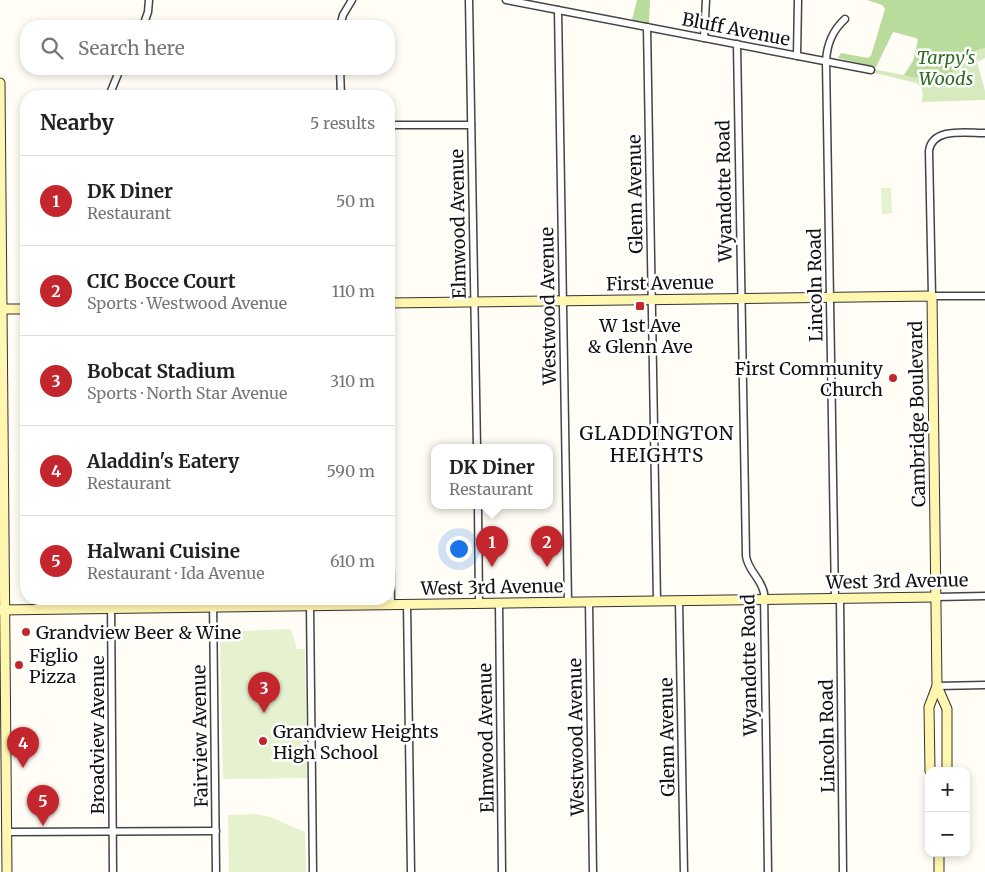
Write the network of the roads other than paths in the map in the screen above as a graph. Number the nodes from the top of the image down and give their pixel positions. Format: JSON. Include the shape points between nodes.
{"nodes":[{"id":1,"x":149,"y":0,"type":"edge"},
{"id":2,"x":352,"y":0,"type":"edge"},
{"id":3,"x":469,"y":0,"type":"edge"},
{"id":4,"x":506,"y":0,"type":"edge"},
{"id":5,"x":555,"y":0,"type":"edge"},
{"id":6,"x":706,"y":0,"type":"edge"},
{"id":7,"x":798,"y":0,"type":"edge"},
{"id":8,"x":556,"y":10,"type":"junction"},
{"id":9,"x":846,"y":19,"type":"dead end"},
{"id":10,"x":144,"y":20,"type":"edge"},
{"id":11,"x":342,"y":20,"type":"edge"},
{"id":12,"x":647,"y":27,"type":"junction"},
{"id":13,"x":704,"y":38,"type":"junction"},
{"id":14,"x":737,"y":44,"type":"junction"},
{"id":15,"x":797,"y":56,"type":"junction"},
{"id":16,"x":826,"y":61,"type":"junction"},
{"id":17,"x":871,"y":70,"type":"dead end"},
{"id":18,"x":118,"y":75,"type":"edge"},
{"id":19,"x":340,"y":75,"type":"edge"},
{"id":20,"x":0,"y":83,"type":"edge"},
{"id":21,"x":111,"y":90,"type":"edge"},
{"id":22,"x":341,"y":90,"type":"edge"},
{"id":23,"x":471,"y":124,"type":"junction"},
{"id":24,"x":395,"y":125,"type":"edge"},
{"id":25,"x":985,"y":133,"type":"edge"},
{"id":26,"x":0,"y":144,"type":"edge"},
{"id":27,"x":1,"y":226,"type":"edge"},
{"id":28,"x":932,"y":296,"type":"junction"},
{"id":29,"x":985,"y":296,"type":"edge"},
{"id":30,"x":830,"y":297,"type":"junction"},
{"id":31,"x":741,"y":299,"type":"junction"},
{"id":32,"x":652,"y":300,"type":"junction"},
{"id":33,"x":563,"y":301,"type":"junction"},
{"id":34,"x":474,"y":303,"type":"junction"},
{"id":35,"x":395,"y":304,"type":"edge"},
{"id":36,"x":20,"y":308,"type":"edge"},
{"id":37,"x":1,"y":309,"type":"edge"},
{"id":38,"x":2,"y":389,"type":"edge"},
{"id":39,"x":477,"y":444,"type":"edge"},
{"id":40,"x":2,"y":463,"type":"edge"},
{"id":41,"x":478,"y":509,"type":"edge"},
{"id":42,"x":985,"y":596,"type":"edge"},
{"id":43,"x":936,"y":597,"type":"junction"},
{"id":44,"x":838,"y":599,"type":"junction"},
{"id":45,"x":764,"y":600,"type":"junction"},
{"id":46,"x":658,"y":601,"type":"junction"},
{"id":47,"x":680,"y":601,"type":"junction"},
{"id":48,"x":568,"y":602,"type":"junction"},
{"id":49,"x":589,"y":602,"type":"junction"},
{"id":50,"x":479,"y":603,"type":"junction"},
{"id":51,"x":499,"y":603,"type":"junction"},
{"id":52,"x":395,"y":604,"type":"edge"},
{"id":53,"x":407,"y":604,"type":"junction"},
{"id":54,"x":89,"y":605,"type":"edge"},
{"id":55,"x":111,"y":605,"type":"edge"},
{"id":56,"x":213,"y":605,"type":"edge"},
{"id":57,"x":305,"y":605,"type":"edge"},
{"id":58,"x":3,"y":609,"type":"edge"},
{"id":59,"x":985,"y":685,"type":"edge"},
{"id":60,"x":937,"y":686,"type":"junction"},
{"id":61,"x":930,"y":767,"type":"edge"},
{"id":62,"x":947,"y":767,"type":"edge"},
{"id":63,"x":216,"y":831,"type":"junction"},
{"id":64,"x":7,"y":832,"type":"junction"},
{"id":65,"x":112,"y":832,"type":"junction"},
{"id":66,"x":4,"y":853,"type":"edge"},
{"id":67,"x":939,"y":857,"type":"edge"},
{"id":68,"x":8,"y":872,"type":"edge"},
{"id":69,"x":113,"y":872,"type":"edge"},
{"id":70,"x":216,"y":872,"type":"edge"},
{"id":71,"x":314,"y":872,"type":"edge"},
{"id":72,"x":411,"y":872,"type":"edge"},
{"id":73,"x":502,"y":872,"type":"edge"},
{"id":74,"x":593,"y":872,"type":"edge"},
{"id":75,"x":684,"y":872,"type":"edge"},
{"id":76,"x":768,"y":872,"type":"edge"},
{"id":77,"x":843,"y":872,"type":"edge"},
{"id":78,"x":939,"y":872,"type":"edge"}],
"edges":[{"from":1,"to":10,"type":"street"},
{"from":2,"to":11,"type":"street"},
{"from":3,"to":23,"type":"street","name":"Elmwood Avenue"},
{"from":4,"to":8,"type":"street","name":"Bluff Avenue"},
{"from":5,"to":8,"type":"street","name":"Westwood Avenue"},
{"from":6,"to":13,"type":"street"},
{"from":7,"to":15,"type":"street"},
{"from":8,"to":12,"type":"street","name":"Bluff Avenue"},
{"from":8,"to":33,"type":"street","name":"Westwood Avenue"},
{"from":9,"to":16,"type":"street","name":"Lincoln Road","via":[[831,36]]},
{"from":12,"to":13,"type":"street","name":"Bluff Avenue"},
{"from":12,"to":32,"type":"street","name":"Glenn Avenue"},
{"from":13,"to":14,"type":"street","name":"Bluff Avenue"},
{"from":14,"to":15,"type":"street","name":"Bluff Avenue"},
{"from":14,"to":31,"type":"street","name":"Wyandotte Road"},
{"from":15,"to":16,"type":"street","name":"Bluff Avenue"},
{"from":16,"to":17,"type":"street","name":"Bluff Avenue"},
{"from":16,"to":30,"type":"street","name":"Lincoln Road"},
{"from":18,"to":21,"type":"street"},
{"from":19,"to":22,"type":"street"},
{"from":20,"to":26,"type":"street"},
{"from":23,"to":24,"type":"street"},
{"from":23,"to":34,"type":"street","name":"Elmwood Avenue"},
{"from":25,"to":28,"type":"street","name":"Cambridge Boulevard","via":[[940,135],[932,142],[929,151]]},
{"from":26,"to":27,"type":"street"},
{"from":27,"to":37,"type":"street"},
{"from":28,"to":29,"type":"street"},
{"from":28,"to":30,"type":"street","name":"First Avenue"},
{"from":28,"to":43,"type":"street","name":"Cambridge Boulevard"},
{"from":30,"to":31,"type":"street","name":"First Avenue"},
{"from":30,"to":44,"type":"street","name":"Lincoln Road"},
{"from":31,"to":32,"type":"street","name":"First Avenue"},
{"from":31,"to":45,"type":"street","name":"Wyandotte Road","via":[[746,556],[747,564],[761,581]]},
{"from":32,"to":33,"type":"street","name":"First Avenue"},
{"from":32,"to":46,"type":"street","name":"Glenn Avenue"},
{"from":33,"to":34,"type":"street","name":"First Avenue"},
{"from":33,"to":48,"type":"street","name":"Westwood Avenue"},
{"from":34,"to":35,"type":"street","name":"First Avenue"},
{"from":34,"to":39,"type":"street","name":"Elmwood Avenue"},
{"from":36,"to":37,"type":"street"},
{"from":37,"to":38,"type":"street"},
{"from":38,"to":40,"type":"street"},
{"from":40,"to":58,"type":"street"},
{"from":41,"to":50,"type":"street"},
{"from":42,"to":43,"type":"street","name":"West 3rd Avenue"},
{"from":43,"to":44,"type":"street","name":"West 3rd Avenue"},
{"from":43,"to":60,"type":"street","name":"Cambridge Boulevard"},
{"from":44,"to":45,"type":"street","name":"West 3rd Avenue"},
{"from":44,"to":77,"type":"street","name":"Lincoln Road"},
{"from":45,"to":47,"type":"street","name":"West 3rd Avenue"},
{"from":45,"to":76,"type":"street","name":"Wyandotte Road"},
{"from":46,"to":47,"type":"street","name":"West 3rd Avenue"},
{"from":46,"to":49,"type":"street","name":"West 3rd Avenue"},
{"from":47,"to":75,"type":"street","name":"Glenn Avenue"},
{"from":48,"to":49,"type":"street","name":"West 3rd Avenue"},
{"from":48,"to":51,"type":"street","name":"West 3rd Avenue"},
{"from":49,"to":74,"type":"street","name":"Westwood Avenue"},
{"from":50,"to":51,"type":"street","name":"West 3rd Avenue"},
{"from":50,"to":53,"type":"street","name":"West 3rd Avenue"},
{"from":51,"to":73,"type":"street","name":"Elmwood Avenue"},
{"from":52,"to":53,"type":"street","name":"West 3rd Avenue"},
{"from":53,"to":72,"type":"street"},
{"from":54,"to":58,"type":"street","name":"West 3rd Avenue"},
{"from":55,"to":65,"type":"street","name":"Broadview Avenue"},
{"from":56,"to":63,"type":"street","name":"Fairview Avenue"},
{"from":57,"to":71,"type":"street"},
{"from":58,"to":64,"type":"street"},
{"from":59,"to":60,"type":"street"},
{"from":60,"to":61,"type":"street","name":"Cambridge Boulevard","via":[[929,707]]},
{"from":60,"to":62,"type":"street","name":"Cambridge Boulevard","via":[[947,710]]},
{"from":63,"to":65,"type":"street"},
{"from":63,"to":70,"type":"street","name":"Fairview Avenue"},
{"from":64,"to":65,"type":"street"},
{"from":64,"to":66,"type":"street"},
{"from":65,"to":69,"type":"street","name":"Broadview Avenue"},
{"from":66,"to":68,"type":"street"},
{"from":67,"to":78,"type":"street"}]}
